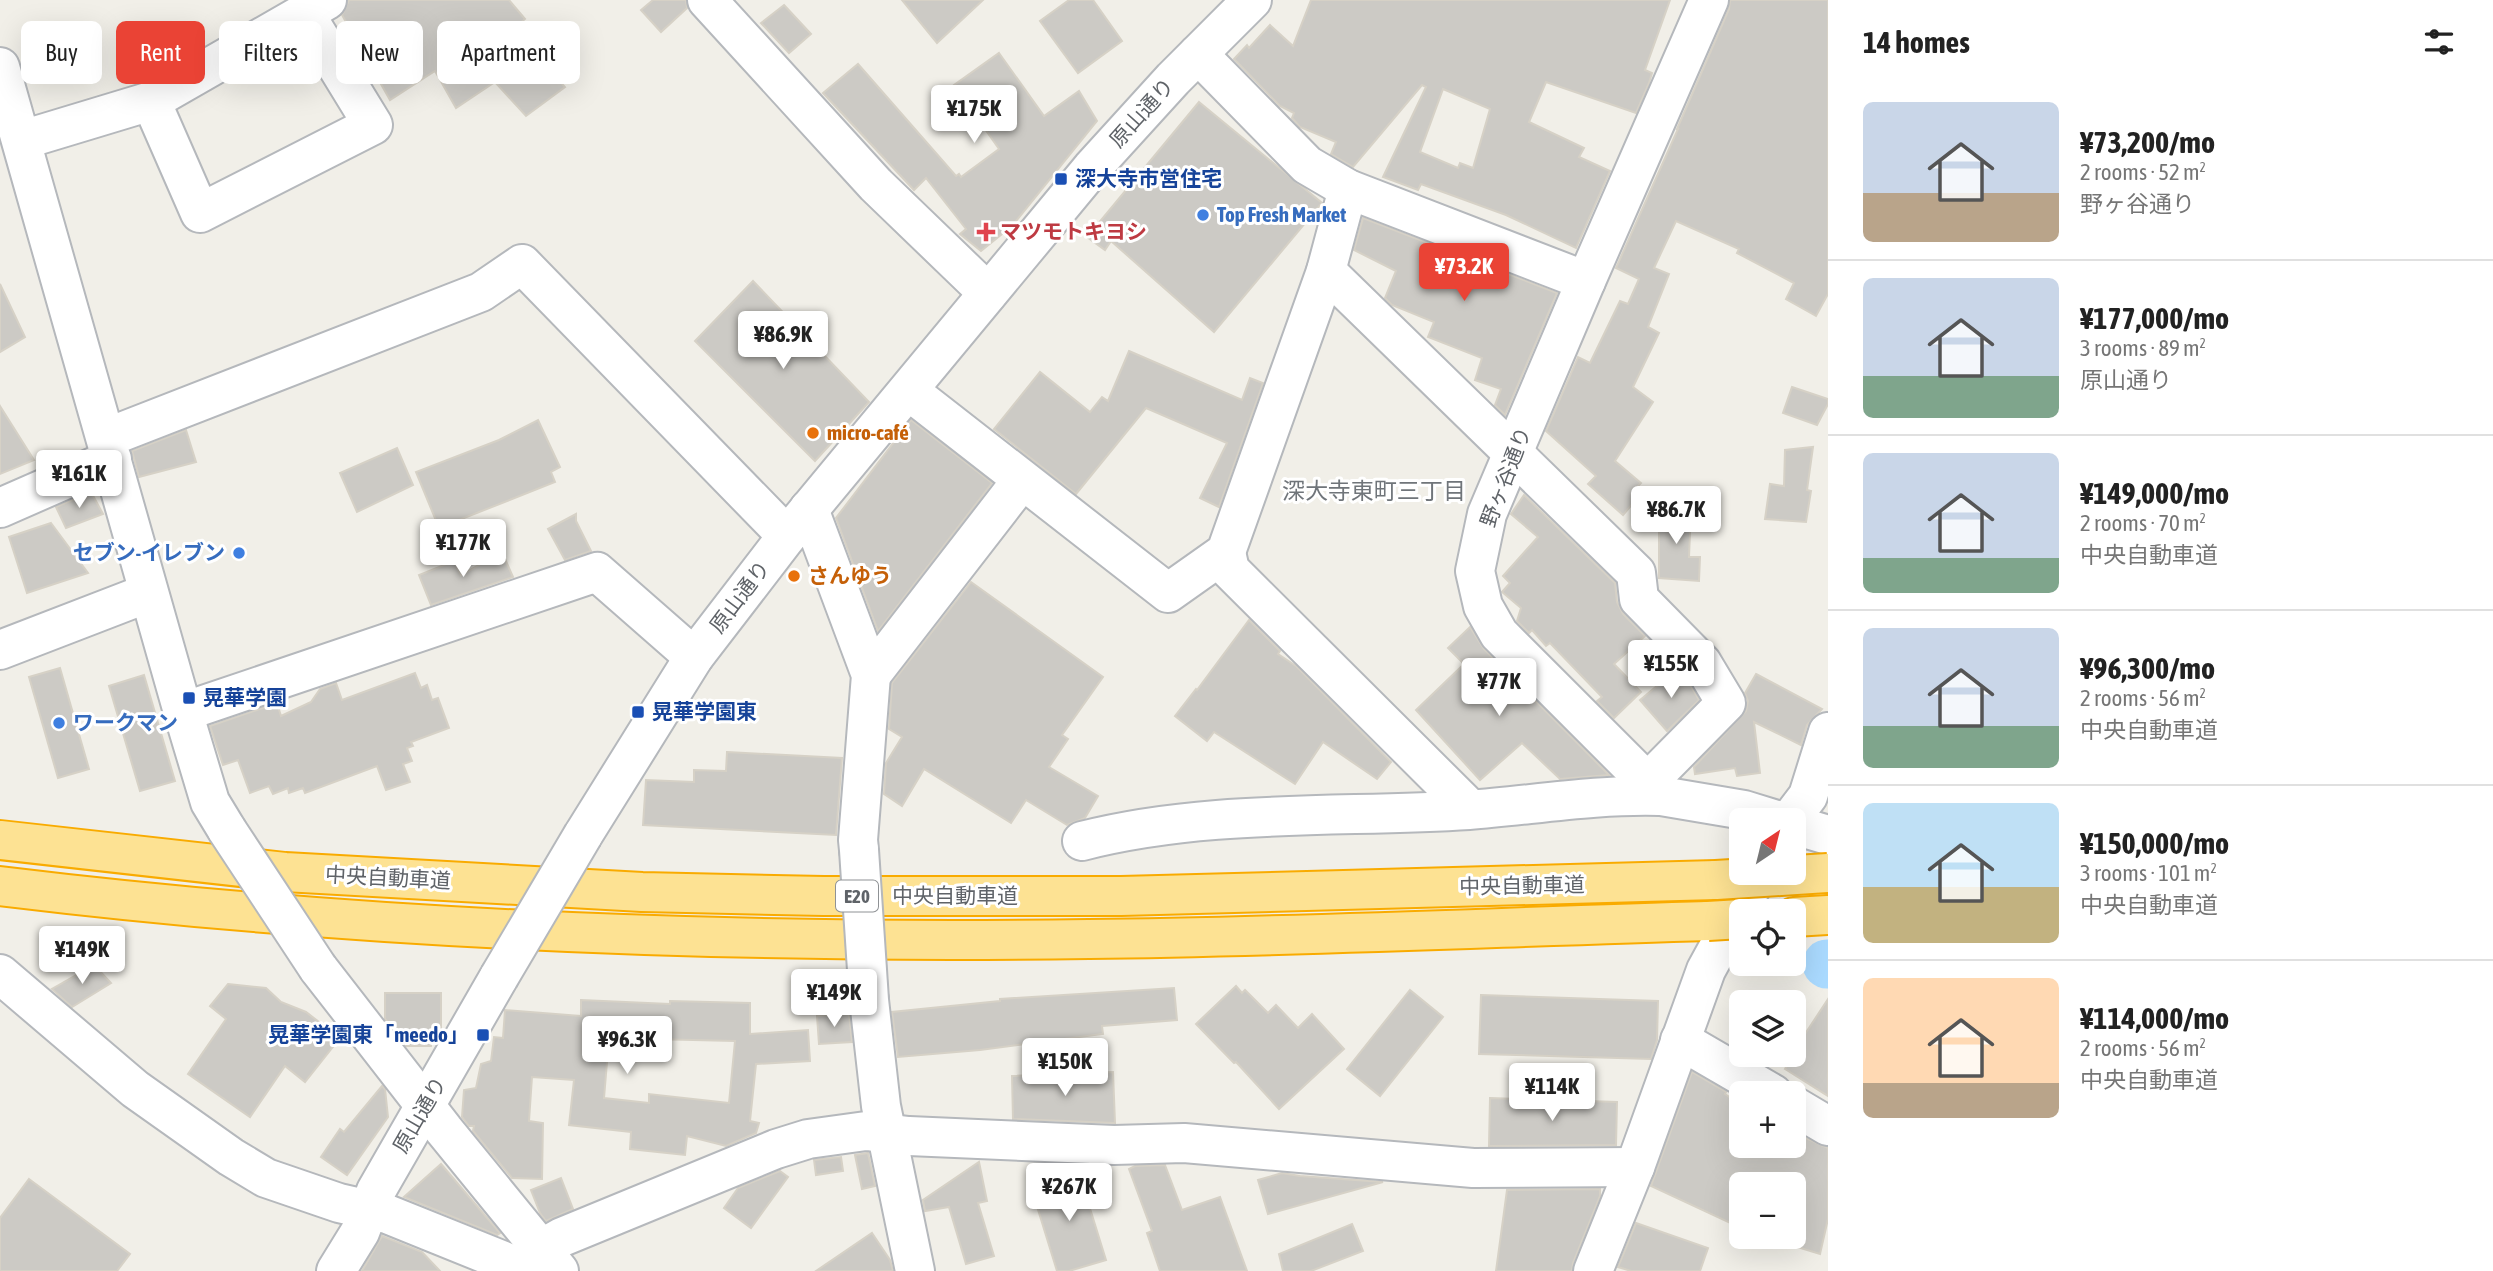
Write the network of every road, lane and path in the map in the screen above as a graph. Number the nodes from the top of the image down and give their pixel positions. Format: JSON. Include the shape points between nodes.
{"nodes":[{"id":1,"x":707,"y":0,"type":"edge"},
{"id":2,"x":1252,"y":0,"type":"edge"},
{"id":3,"x":1709,"y":0,"type":"edge"},
{"id":4,"x":316,"y":7,"type":"edge"},
{"id":5,"x":1198,"y":54,"type":"junction"},
{"id":6,"x":0,"y":67,"type":"edge"},
{"id":7,"x":151,"y":101,"type":"junction"},
{"id":8,"x":22,"y":140,"type":"junction"},
{"id":9,"x":1348,"y":189,"type":"junction"},
{"id":10,"x":1326,"y":271,"type":"junction"},
{"id":11,"x":1586,"y":281,"type":"junction"},
{"id":12,"x":988,"y":293,"type":"junction"},
{"id":13,"x":909,"y":391,"type":"junction"},
{"id":14,"x":109,"y":448,"type":"junction"},
{"id":15,"x":1513,"y":454,"type":"junction"},
{"id":16,"x":1022,"y":480,"type":"junction"},
{"id":17,"x":0,"y":508,"type":"edge"},
{"id":18,"x":798,"y":523,"type":"junction"},
{"id":19,"x":1226,"y":552,"type":"junction"},
{"id":20,"x":148,"y":593,"type":"junction"},
{"id":21,"x":0,"y":650,"type":"edge"},
{"id":22,"x":694,"y":657,"type":"junction"},
{"id":23,"x":871,"y":675,"type":"junction"},
{"id":24,"x":183,"y":712,"type":"junction"},
{"id":25,"x":1828,"y":732,"type":"edge"},
{"id":26,"x":1654,"y":790,"type":"junction"},
{"id":27,"x":1735,"y":808,"type":"edge"},
{"id":28,"x":1799,"y":808,"type":"edge"},
{"id":29,"x":1470,"y":810,"type":"junction"},
{"id":30,"x":1806,"y":829,"type":"edge"},
{"id":31,"x":1828,"y":835,"type":"edge"},
{"id":32,"x":0,"y":841,"type":"edge"},
{"id":33,"x":1082,"y":841,"type":"dead end"},
{"id":34,"x":1828,"y":873,"type":"edge"},
{"id":35,"x":0,"y":886,"type":"edge"},
{"id":36,"x":1752,"y":886,"type":"edge"},
{"id":37,"x":1828,"y":915,"type":"edge"},
{"id":38,"x":1806,"y":916,"type":"edge"},
{"id":39,"x":1724,"y":920,"type":"edge"},
{"id":40,"x":0,"y":974,"type":"edge"},
{"id":41,"x":1680,"y":1040,"type":"junction"},
{"id":42,"x":1751,"y":1081,"type":"edge"},
{"id":43,"x":425,"y":1105,"type":"junction"},
{"id":44,"x":1806,"y":1113,"type":"edge"},
{"id":45,"x":1828,"y":1126,"type":"edge"},
{"id":46,"x":887,"y":1132,"type":"junction"},
{"id":47,"x":1635,"y":1167,"type":"junction"},
{"id":48,"x":370,"y":1210,"type":"junction"},
{"id":49,"x":550,"y":1260,"type":"edge"},
{"id":50,"x":336,"y":1271,"type":"edge"},
{"id":51,"x":915,"y":1271,"type":"edge"},
{"id":52,"x":1593,"y":1271,"type":"edge"}],
"edges":[{"from":1,"to":12,"type":"street","via":[[876,185]]},
{"from":2,"to":5,"type":"street","name":"原山通り"},
{"from":3,"to":11,"type":"street","name":"野ヶ谷通り"},
{"from":4,"to":7,"type":"street"},
{"from":4,"to":7,"type":"street","via":[[373,125],[200,214]]},
{"from":5,"to":9,"type":"street","via":[[1307,165]]},
{"from":5,"to":12,"type":"street","name":"原山通り","via":[[1092,168]]},
{"from":6,"to":8,"type":"street"},
{"from":7,"to":8,"type":"street"},
{"from":8,"to":14,"type":"street"},
{"from":9,"to":10,"type":"street"},
{"from":9,"to":11,"type":"street"},
{"from":10,"to":15,"type":"street"},
{"from":10,"to":19,"type":"street"},
{"from":11,"to":15,"type":"street","name":"野ヶ谷通り"},
{"from":12,"to":13,"type":"street","name":"原山通り"},
{"from":13,"to":16,"type":"street"},
{"from":13,"to":18,"type":"street","name":"原山通り"},
{"from":14,"to":17,"type":"street"},
{"from":14,"to":18,"type":"street","via":[[481,292],[522,264]]},
{"from":14,"to":20,"type":"street"},
{"from":15,"to":26,"type":"street","name":"野ヶ谷通り","via":[[1487,514],[1475,571],[1483,606],[1499,634]]},
{"from":15,"to":26,"type":"street","via":[[1636,573],[1639,598],[1702,663],[1726,704]]},
{"from":16,"to":19,"type":"street","via":[[1168,593]]},
{"from":16,"to":23,"type":"street"},
{"from":18,"to":22,"type":"street","name":"原山通り"},
{"from":18,"to":23,"type":"street"},
{"from":19,"to":29,"type":"street","via":[[1230,570]]},
{"from":20,"to":21,"type":"street"},
{"from":20,"to":24,"type":"street"},
{"from":22,"to":24,"type":"street","via":[[597,572]]},
{"from":22,"to":43,"type":"street","name":"原山通り","bridge":true,"via":[[583,835]]},
{"from":23,"to":46,"type":"street","bridge":true,"via":[[858,840],[869,1000]]},
{"from":24,"to":43,"type":"street","bridge":true,"via":[[210,803],[327,982]]},
{"from":25,"to":28,"type":"street","via":[[1808,796]]},
{"from":26,"to":27,"type":"street"},
{"from":26,"to":29,"type":"street"},
{"from":29,"to":33,"type":"street","via":[[1205,822],[1117,832]]},
{"from":30,"to":31,"type":"street"},
{"from":32,"to":34,"type":"highway","name":"中央自動車道","number":"E20","bridge":true,"via":[[285,872],[642,892],[798,895],[1121,896]]},
{"from":35,"to":39,"type":"highway","name":"中央自動車道","number":"E20","via":[[370,920],[595,933],[837,939],[1089,939]]},
{"from":36,"to":41,"type":"street","via":[[1706,970]]},
{"from":37,"to":38,"type":"highway"},
{"from":40,"to":48,"type":"street","via":[[135,1089],[231,1157],[266,1178]]},
{"from":41,"to":42,"type":"street"},
{"from":41,"to":47,"type":"street"},
{"from":43,"to":48,"type":"street","name":"原山通り","via":[[376,1191]]},
{"from":43,"to":49,"type":"street"},
{"from":44,"to":45,"type":"street"},
{"from":46,"to":47,"type":"street","via":[[1130,1146],[1184,1143],[1473,1168]]},
{"from":46,"to":49,"type":"street","via":[[808,1139],[776,1149],[562,1237]]},
{"from":46,"to":51,"type":"street"},
{"from":47,"to":52,"type":"street"},
{"from":48,"to":49,"type":"street","via":[[516,1266]]},
{"from":48,"to":50,"type":"street","name":"原山通り"}]}
